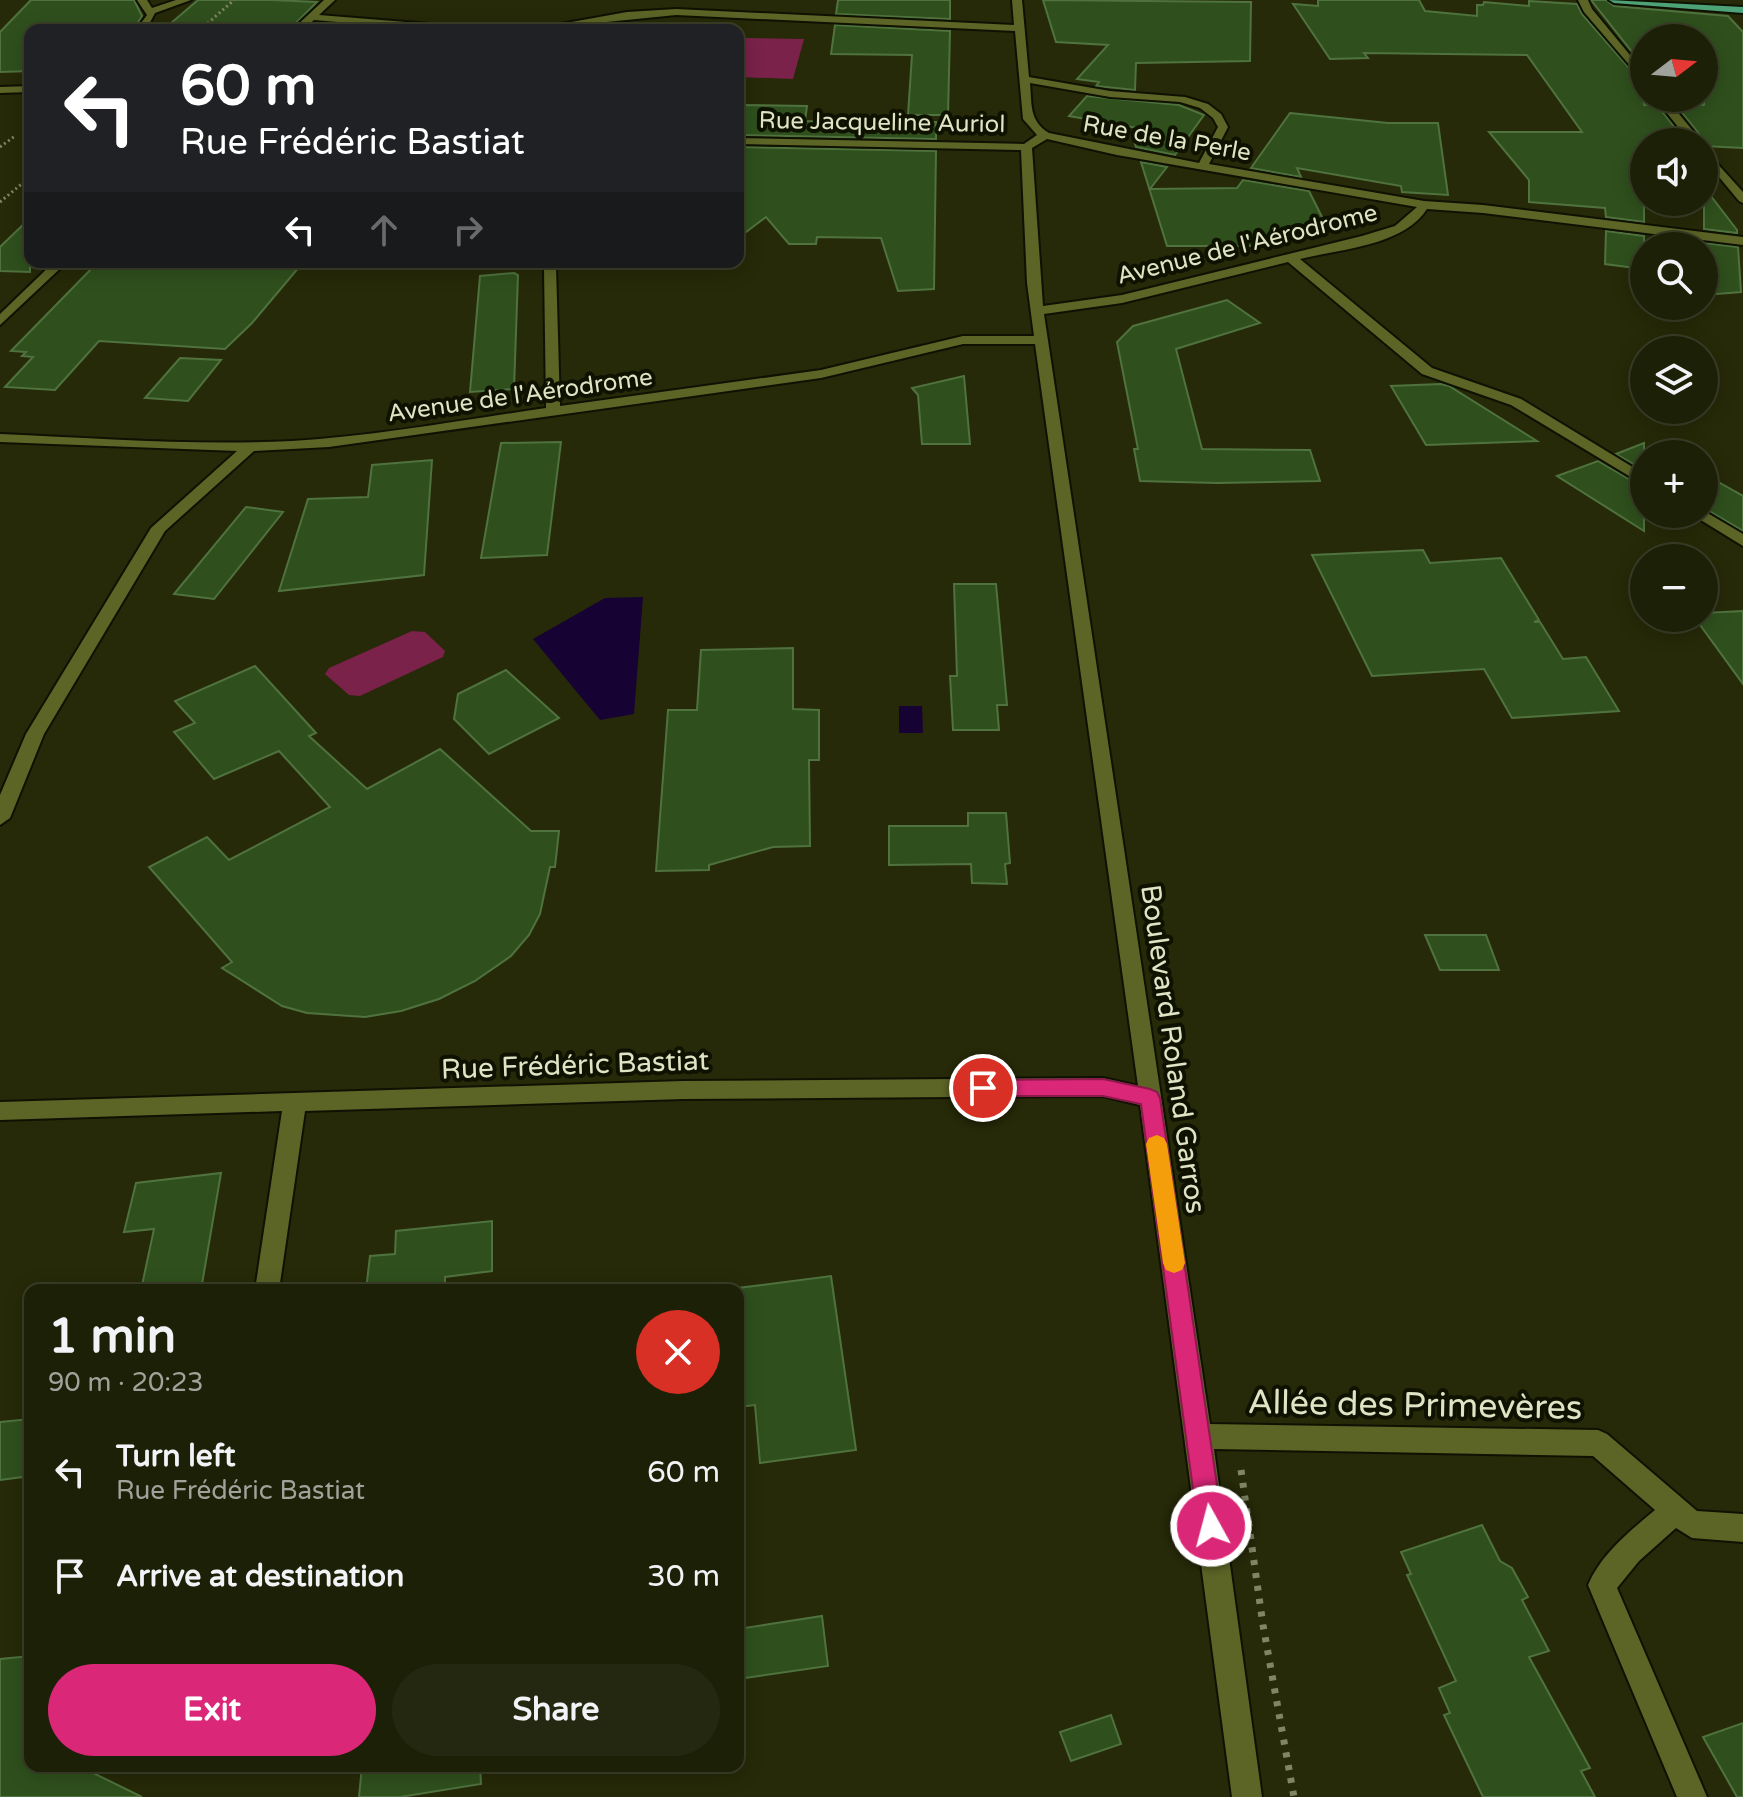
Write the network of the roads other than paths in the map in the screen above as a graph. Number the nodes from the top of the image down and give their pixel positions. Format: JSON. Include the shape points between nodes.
{"nodes":[{"id":1,"x":142,"y":0,"type":"edge"},
{"id":2,"x":186,"y":0,"type":"edge"},
{"id":3,"x":330,"y":0,"type":"edge"},
{"id":4,"x":1017,"y":0,"type":"edge"},
{"id":5,"x":1583,"y":0,"type":"edge"},
{"id":6,"x":1614,"y":0,"type":"edge"},
{"id":7,"x":1652,"y":2,"type":"edge"},
{"id":8,"x":1743,"y":10,"type":"edge"},
{"id":9,"x":152,"y":11,"type":"junction"},
{"id":10,"x":312,"y":17,"type":"junction"},
{"id":11,"x":148,"y":24,"type":"edge"},
{"id":12,"x":304,"y":24,"type":"edge"},
{"id":13,"x":396,"y":24,"type":"edge"},
{"id":14,"x":570,"y":24,"type":"edge"},
{"id":15,"x":1019,"y":28,"type":"junction"},
{"id":16,"x":1630,"y":62,"type":"edge"},
{"id":17,"x":1024,"y":79,"type":"junction"},
{"id":18,"x":24,"y":89,"type":"edge"},
{"id":19,"x":0,"y":90,"type":"edge"},
{"id":20,"x":1671,"y":112,"type":"edge"},
{"id":21,"x":1685,"y":128,"type":"edge"},
{"id":22,"x":1045,"y":135,"type":"junction"},
{"id":23,"x":744,"y":141,"type":"edge"},
{"id":24,"x":1026,"y":147,"type":"junction"},
{"id":25,"x":1202,"y":167,"type":"junction"},
{"id":26,"x":1718,"y":169,"type":"edge"},
{"id":27,"x":1743,"y":199,"type":"edge"},
{"id":28,"x":1424,"y":205,"type":"junction"},
{"id":29,"x":1743,"y":241,"type":"edge"},
{"id":30,"x":1291,"y":258,"type":"junction"},
{"id":31,"x":55,"y":268,"type":"edge"},
{"id":32,"x":550,"y":268,"type":"edge"},
{"id":33,"x":28,"y":294,"type":"junction"},
{"id":34,"x":0,"y":295,"type":"edge"},
{"id":35,"x":1037,"y":310,"type":"junction"},
{"id":36,"x":0,"y":321,"type":"edge"},
{"id":37,"x":1041,"y":340,"type":"junction"},
{"id":38,"x":553,"y":411,"type":"junction"},
{"id":39,"x":0,"y":438,"type":"edge"},
{"id":40,"x":251,"y":446,"type":"junction"},
{"id":41,"x":1630,"y":471,"type":"edge"},
{"id":42,"x":1718,"y":526,"type":"edge"},
{"id":43,"x":1743,"y":541,"type":"edge"},
{"id":44,"x":0,"y":818,"type":"edge"},
{"id":45,"x":1150,"y":1098,"type":"junction"},
{"id":46,"x":295,"y":1103,"type":"junction"},
{"id":47,"x":0,"y":1111,"type":"edge"},
{"id":48,"x":268,"y":1284,"type":"edge"},
{"id":49,"x":1199,"y":1436,"type":"junction"},
{"id":50,"x":1675,"y":1510,"type":"junction"},
{"id":51,"x":1743,"y":1528,"type":"edge"},
{"id":52,"x":1247,"y":1797,"type":"edge"},
{"id":53,"x":1692,"y":1797,"type":"edge"}],
"edges":[{"from":1,"to":9,"type":"street"},
{"from":2,"to":9,"type":"street"},
{"from":3,"to":10,"type":"street"},
{"from":4,"to":15,"type":"street","name":"Rue de la Perle"},
{"from":5,"to":16,"type":"street"},
{"from":6,"to":7,"type":"main road"},
{"from":7,"to":8,"type":"main road"},
{"from":9,"to":11,"type":"street"},
{"from":10,"to":12,"type":"street"},
{"from":10,"to":13,"type":"street"},
{"from":14,"to":15,"type":"street","via":[[676,12]]},
{"from":15,"to":17,"type":"street","name":"Rue de la Perle"},
{"from":17,"to":22,"type":"street","name":"Rue de la Perle","via":[[1028,119]]},
{"from":17,"to":25,"type":"street","via":[[1204,106],[1223,127]]},
{"from":18,"to":19,"type":"street"},
{"from":20,"to":21,"type":"street"},
{"from":22,"to":24,"type":"street","name":"Rue Jacqueline Auriol"},
{"from":22,"to":25,"type":"street","name":"Rue de la Perle"},
{"from":23,"to":24,"type":"street","name":"Rue Jacqueline Auriol"},
{"from":24,"to":35,"type":"street","name":"Rue Jacqueline Auriol"},
{"from":25,"to":28,"type":"street","name":"Rue de la Perle"},
{"from":26,"to":27,"type":"street"},
{"from":28,"to":29,"type":"street"},
{"from":28,"to":30,"type":"street","name":"Avenue de l'Aérodrome","via":[[1404,227]]},
{"from":30,"to":35,"type":"street","name":"Avenue de l'Aérodrome","via":[[1122,299]]},
{"from":30,"to":41,"type":"street","via":[[1427,371],[1516,402]]},
{"from":31,"to":33,"type":"street"},
{"from":32,"to":38,"type":"street"},
{"from":33,"to":34,"type":"street"},
{"from":33,"to":36,"type":"street"},
{"from":35,"to":37,"type":"street","name":"Boulevard Roland Garros"},
{"from":37,"to":38,"type":"street","name":"Avenue de l'Aérodrome","via":[[963,340],[821,374]]},
{"from":37,"to":45,"type":"street","name":"Boulevard Roland Garros"},
{"from":38,"to":40,"type":"street","name":"Avenue de l'Aérodrome","via":[[329,443]]},
{"from":39,"to":40,"type":"street","name":"Avenue de l'Aérodrome"},
{"from":40,"to":44,"type":"street","via":[[159,528],[35,734]]},
{"from":42,"to":43,"type":"street"},
{"from":45,"to":46,"type":"street","name":"Rue Frédéric Bastiat","via":[[1087,1087],[683,1090]]},
{"from":45,"to":49,"type":"street","name":"Boulevard Roland Garros"},
{"from":46,"to":47,"type":"street","name":"Rue Frédéric Bastiat"},
{"from":46,"to":48,"type":"street"},
{"from":49,"to":50,"type":"street","name":"Allée des Primevères","via":[[1598,1443]]},
{"from":49,"to":52,"type":"street","name":"Boulevard Roland Garros"},
{"from":50,"to":51,"type":"street","name":"Allée des Primevères","via":[[1692,1524]]},
{"from":50,"to":53,"type":"street","via":[[1629,1551],[1602,1585]]}]}
